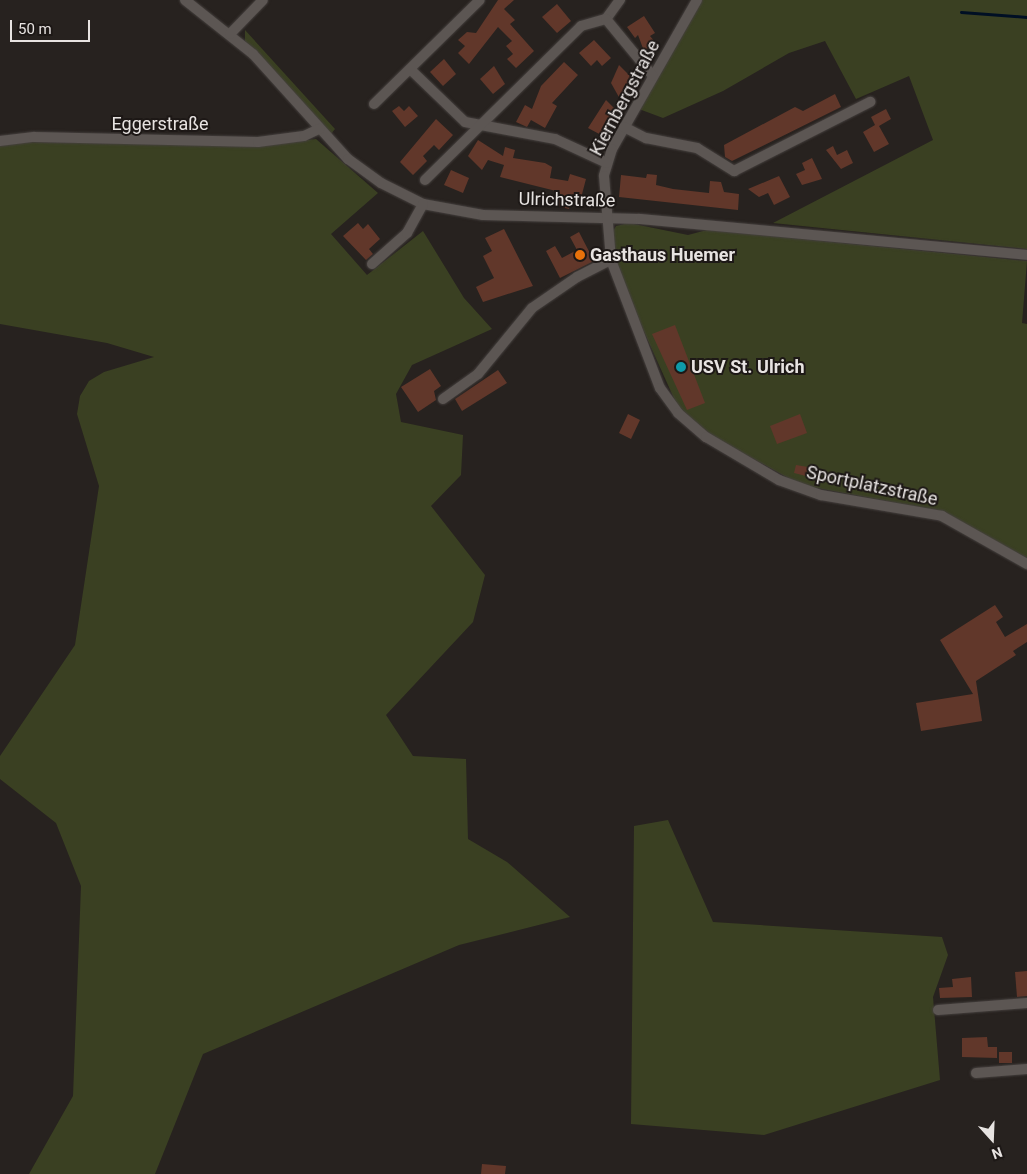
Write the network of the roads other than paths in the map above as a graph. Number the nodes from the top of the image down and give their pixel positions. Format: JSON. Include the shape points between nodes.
{"nodes":[{"id":1,"x":185,"y":0,"type":"edge"},
{"id":2,"x":263,"y":0,"type":"edge"},
{"id":3,"x":480,"y":0,"type":"edge"},
{"id":4,"x":620,"y":0,"type":"edge"},
{"id":5,"x":697,"y":0,"type":"edge"},
{"id":6,"x":606,"y":19,"type":"junction"},
{"id":7,"x":230,"y":34,"type":"junction"},
{"id":8,"x":411,"y":70,"type":"junction"},
{"id":9,"x":653,"y":76,"type":"junction"},
{"id":10,"x":870,"y":102,"type":"dead end"},
{"id":11,"x":374,"y":104,"type":"dead end"},
{"id":12,"x":478,"y":125,"type":"junction"},
{"id":13,"x":624,"y":127,"type":"junction"},
{"id":14,"x":319,"y":129,"type":"junction"},
{"id":15,"x":0,"y":141,"type":"edge"},
{"id":16,"x":607,"y":163,"type":"junction"},
{"id":17,"x":425,"y":180,"type":"dead end"},
{"id":18,"x":424,"y":204,"type":"junction"},
{"id":19,"x":604,"y":217,"type":"junction"},
{"id":20,"x":1027,"y":254,"type":"edge"},
{"id":21,"x":611,"y":260,"type":"junction"},
{"id":22,"x":372,"y":264,"type":"dead end"},
{"id":23,"x":443,"y":399,"type":"dead end"},
{"id":24,"x":1027,"y":564,"type":"edge"},
{"id":25,"x":1027,"y":1003,"type":"edge"},
{"id":26,"x":938,"y":1010,"type":"dead end"},
{"id":27,"x":1027,"y":1069,"type":"edge"},
{"id":28,"x":976,"y":1073,"type":"dead end"}],
"edges":[{"from":1,"to":7,"type":"street","name":"Ulrichstraße"},
{"from":2,"to":7,"type":"street"},
{"from":3,"to":8,"type":"street"},
{"from":4,"to":6,"type":"street"},
{"from":5,"to":9,"type":"street","name":"Kiernbergstraße"},
{"from":6,"to":9,"type":"street"},
{"from":6,"to":12,"type":"street","via":[[581,26]]},
{"from":7,"to":14,"type":"street","name":"Ulrichstraße"},
{"from":8,"to":11,"type":"street"},
{"from":8,"to":12,"type":"street","via":[[459,118]]},
{"from":9,"to":13,"type":"street","name":"Kiernbergstraße"},
{"from":10,"to":13,"type":"street","via":[[734,171],[697,148],[646,138]]},
{"from":12,"to":16,"type":"street","via":[[555,139]]},
{"from":12,"to":17,"type":"street"},
{"from":13,"to":16,"type":"street","name":"Kiernbergstraße"},
{"from":14,"to":15,"type":"street","name":"Eggerstraße","via":[[304,136],[258,142],[34,138]]},
{"from":14,"to":18,"type":"street","name":"Ulrichstraße","via":[[363,171]]},
{"from":16,"to":19,"type":"street","name":"Kiernbergstraße"},
{"from":18,"to":19,"type":"street","name":"Ulrichstraße","via":[[483,215]]},
{"from":18,"to":22,"type":"street","via":[[407,232]]},
{"from":19,"to":20,"type":"street","name":"Ulrichstraße"},
{"from":19,"to":21,"type":"street","name":"Sportplatzstraße"},
{"from":21,"to":23,"type":"street","via":[[577,277],[532,308],[478,374]]},
{"from":21,"to":24,"type":"street","name":"Sportplatzstraße","via":[[660,388],[678,413],[720,448],[802,489],[942,516]]},
{"from":25,"to":26,"type":"street"},
{"from":27,"to":28,"type":"street"}]}
